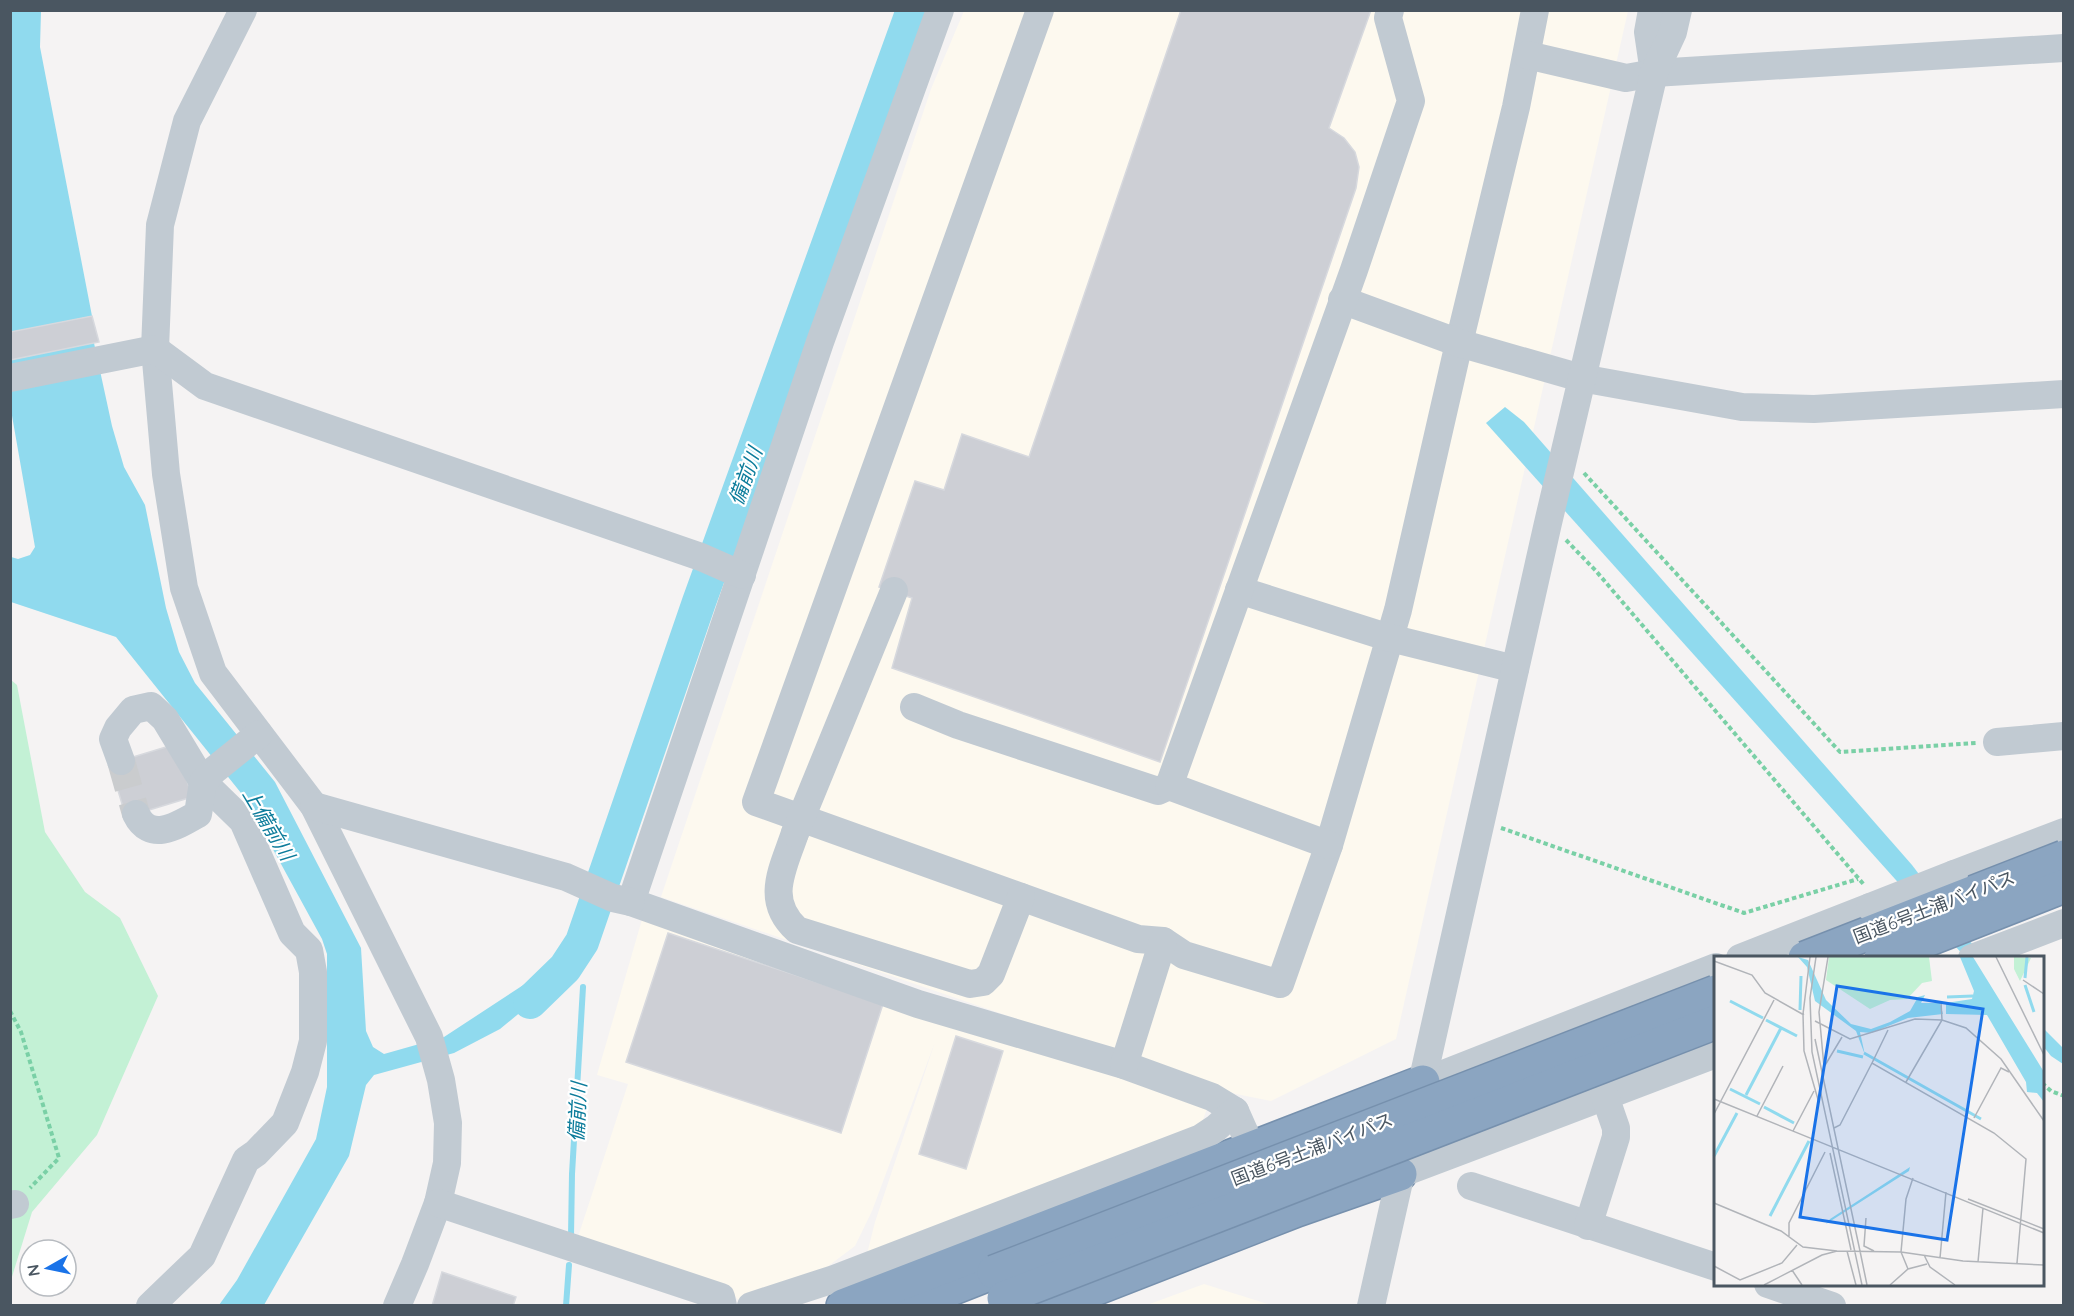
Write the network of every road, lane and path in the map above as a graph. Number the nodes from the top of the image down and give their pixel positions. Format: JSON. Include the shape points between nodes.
{"nodes":[{"id":1,"x":243,"y":10,"type":"edge"},
{"id":2,"x":940,"y":10,"type":"edge"},
{"id":3,"x":1040,"y":10,"type":"edge"},
{"id":4,"x":1390,"y":10,"type":"edge"},
{"id":5,"x":1535,"y":10,"type":"edge"},
{"id":6,"x":1653,"y":10,"type":"edge"},
{"id":7,"x":1678,"y":10,"type":"edge"},
{"id":8,"x":2064,"y":48,"type":"edge"},
{"id":9,"x":1527,"y":55,"type":"junction"},
{"id":10,"x":1654,"y":73,"type":"junction"},
{"id":11,"x":1342,"y":300,"type":"junction"},
{"id":12,"x":1458,"y":343,"type":"junction"},
{"id":13,"x":155,"y":349,"type":"junction"},
{"id":14,"x":10,"y":378,"type":"edge"},
{"id":15,"x":1581,"y":378,"type":"junction"},
{"id":16,"x":2064,"y":394,"type":"edge"},
{"id":17,"x":1564,"y":452,"type":"junction"},
{"id":18,"x":1548,"y":523,"type":"junction"},
{"id":19,"x":722,"y":566,"type":"junction"},
{"id":20,"x":1239,"y":590,"type":"junction"},
{"id":21,"x":894,"y":591,"type":"dead end"},
{"id":22,"x":1390,"y":638,"type":"junction"},
{"id":23,"x":1515,"y":669,"type":"junction"},
{"id":24,"x":914,"y":707,"type":"dead end"},
{"id":25,"x":2064,"y":736,"type":"edge"},
{"id":26,"x":255,"y":738,"type":"junction"},
{"id":27,"x":1997,"y":742,"type":"joint"},
{"id":28,"x":121,"y":761,"type":"tunnel mouth"},
{"id":29,"x":208,"y":776,"type":"junction"},
{"id":30,"x":1169,"y":786,"type":"junction"},
{"id":31,"x":314,"y":806,"type":"junction"},
{"id":32,"x":136,"y":814,"type":"tunnel mouth"},
{"id":33,"x":1480,"y":825,"type":"junction"},
{"id":34,"x":2064,"y":832,"type":"edge"},
{"id":35,"x":1329,"y":844,"type":"junction"},
{"id":36,"x":2064,"y":857,"type":"edge"},
{"id":37,"x":2064,"y":886,"type":"edge"},
{"id":38,"x":611,"y":896,"type":"junction"},
{"id":39,"x":1021,"y":897,"type":"junction"},
{"id":40,"x":2064,"y":923,"type":"edge"},
{"id":41,"x":1163,"y":941,"type":"junction"},
{"id":42,"x":1743,"y":956,"type":"edge"},
{"id":43,"x":1807,"y":956,"type":"edge"},
{"id":44,"x":1884,"y":956,"type":"edge"},
{"id":45,"x":1975,"y":956,"type":"edge"},
{"id":46,"x":1714,"y":968,"type":"edge"},
{"id":47,"x":1714,"y":993,"type":"edge"},
{"id":48,"x":10,"y":1011,"type":"edge"},
{"id":49,"x":1577,"y":1021,"type":"junction"},
{"id":50,"x":1714,"y":1023,"type":"edge"},
{"id":51,"x":1714,"y":1055,"type":"edge"},
{"id":52,"x":1124,"y":1065,"type":"junction"},
{"id":53,"x":1423,"y":1082,"type":"junction"},
{"id":54,"x":2044,"y":1084,"type":"edge"},
{"id":55,"x":1605,"y":1096,"type":"junction"},
{"id":56,"x":2064,"y":1096,"type":"edge"},
{"id":57,"x":1235,"y":1111,"type":"junction"},
{"id":58,"x":1251,"y":1147,"type":"junction"},
{"id":59,"x":1400,"y":1174,"type":"junction"},
{"id":60,"x":1471,"y":1186,"type":"dead end"},
{"id":61,"x":438,"y":1203,"type":"junction"},
{"id":62,"x":13,"y":1205,"type":"edge"},
{"id":63,"x":1297,"y":1210,"type":"junction"},
{"id":64,"x":1588,"y":1226,"type":"junction"},
{"id":65,"x":1714,"y":1266,"type":"edge"},
{"id":66,"x":1774,"y":1286,"type":"edge"},
{"id":67,"x":995,"y":1292,"type":"edge"},
{"id":68,"x":150,"y":1305,"type":"edge"},
{"id":69,"x":396,"y":1305,"type":"edge"},
{"id":70,"x":723,"y":1305,"type":"edge"},
{"id":71,"x":751,"y":1305,"type":"edge"},
{"id":72,"x":843,"y":1305,"type":"edge"},
{"id":73,"x":908,"y":1305,"type":"edge"},
{"id":74,"x":1051,"y":1305,"type":"edge"},
{"id":75,"x":1371,"y":1305,"type":"edge"},
{"id":76,"x":1833,"y":1305,"type":"edge"}],
"edges":[{"from":1,"to":13,"type":"street","via":[[187,121],[160,225]]},
{"from":2,"to":19,"type":"street","via":[[820,342]]},
{"from":3,"to":39,"type":"street","via":[[756,802]]},
{"from":4,"to":11,"type":"street","via":[[1388,18],[1411,101]]},
{"from":5,"to":9,"type":"street"},
{"from":6,"to":10,"type":"street","via":[[1648,32]]},
{"from":7,"to":10,"type":"street","via":[[1673,32]]},
{"from":8,"to":10,"type":"street"},
{"from":9,"to":10,"type":"street","via":[[1626,78]]},
{"from":9,"to":12,"type":"street"},
{"from":10,"to":15,"type":"street"},
{"from":11,"to":12,"type":"street"},
{"from":11,"to":20,"type":"street"},
{"from":12,"to":15,"type":"street"},
{"from":12,"to":22,"type":"street"},
{"from":13,"to":14,"type":"street"},
{"from":13,"to":19,"type":"street","via":[[205,386]]},
{"from":13,"to":26,"type":"street","via":[[166,474],[184,588],[213,672]]},
{"from":15,"to":16,"type":"street","via":[[1742,407],[1814,409]]},
{"from":15,"to":17,"type":"street"},
{"from":17,"to":18,"type":"street"},
{"from":17,"to":27,"type":"path","via":[[1840,752]]},
{"from":18,"to":23,"type":"street"},
{"from":18,"to":33,"type":"path","via":[[1596,571],[1859,878],[1744,913],[1492,825]]},
{"from":19,"to":38,"type":"street"},
{"from":20,"to":22,"type":"street"},
{"from":20,"to":30,"type":"street"},
{"from":21,"to":39,"type":"street","bridge":true,"via":[[778,883],[778,900],[785,919],[797,930],[970,984],[983,982],[991,974]]},
{"from":22,"to":23,"type":"street"},
{"from":22,"to":35,"type":"street"},
{"from":23,"to":33,"type":"street"},
{"from":24,"to":30,"type":"street","via":[[1158,791]]},
{"from":25,"to":27,"type":"street"},
{"from":26,"to":29,"type":"street"},
{"from":26,"to":31,"type":"street"},
{"from":28,"to":29,"type":"street","via":[[113,739],[118,728],[133,710],[151,706]]},
{"from":29,"to":32,"type":"street","via":[[198,814],[177,826],[155,831],[141,825]]},
{"from":29,"to":68,"type":"street","via":[[243,821],[292,933],[309,950],[313,972],[313,1041],[285,1123],[246,1160],[202,1256]]},
{"from":30,"to":35,"type":"street"},
{"from":31,"to":38,"type":"street","via":[[566,877]]},
{"from":31,"to":61,"type":"street","via":[[429,1037],[448,1123],[447,1163]]},
{"from":33,"to":53,"type":"street"},
{"from":34,"to":42,"type":"street","bridge":true},
{"from":35,"to":41,"type":"street","via":[[1280,984],[1184,954]]},
{"from":36,"to":43,"type":"highway","name":"国道6号土浦バイパス","bridge":true},
{"from":37,"to":44,"type":"highway","name":"国道6号土浦バイパス","bridge":true},
{"from":38,"to":52,"type":"street","via":[[918,1004]]},
{"from":39,"to":41,"type":"street","via":[[1138,939]]},
{"from":40,"to":45,"type":"street"},
{"from":41,"to":52,"type":"street"},
{"from":46,"to":49,"type":"street"},
{"from":47,"to":67,"type":"highway","name":"国道6号土浦バイパス","bridge":true},
{"from":48,"to":62,"type":"path","via":[[21,1032],[58,1158]]},
{"from":49,"to":53,"type":"street"},
{"from":49,"to":55,"type":"street"},
{"from":50,"to":67,"type":"highway","name":"国道6号土浦バイパス","bridge":true},
{"from":51,"to":55,"type":"street"},
{"from":52,"to":57,"type":"street","via":[[1212,1097]]},
{"from":53,"to":58,"type":"highway"},
{"from":53,"to":59,"type":"street"},
{"from":54,"to":56,"type":"path"},
{"from":55,"to":59,"type":"street"},
{"from":55,"to":64,"type":"street","via":[[1616,1137]]},
{"from":57,"to":58,"type":"street"},
{"from":57,"to":71,"type":"street","via":[[1201,1138],[834,1279]]},
{"from":58,"to":63,"type":"street","via":[[1263,1183],[1278,1203]]},
{"from":58,"to":72,"type":"highway"},
{"from":59,"to":63,"type":"highway"},
{"from":59,"to":75,"type":"street"},
{"from":60,"to":64,"type":"street"},
{"from":61,"to":69,"type":"street"},
{"from":61,"to":70,"type":"street","via":[[721,1297]]},
{"from":63,"to":74,"type":"highway"},
{"from":64,"to":65,"type":"street"},
{"from":66,"to":76,"type":"street"},
{"from":67,"to":73,"type":"highway","name":"国道6号土浦バイパス"}]}
